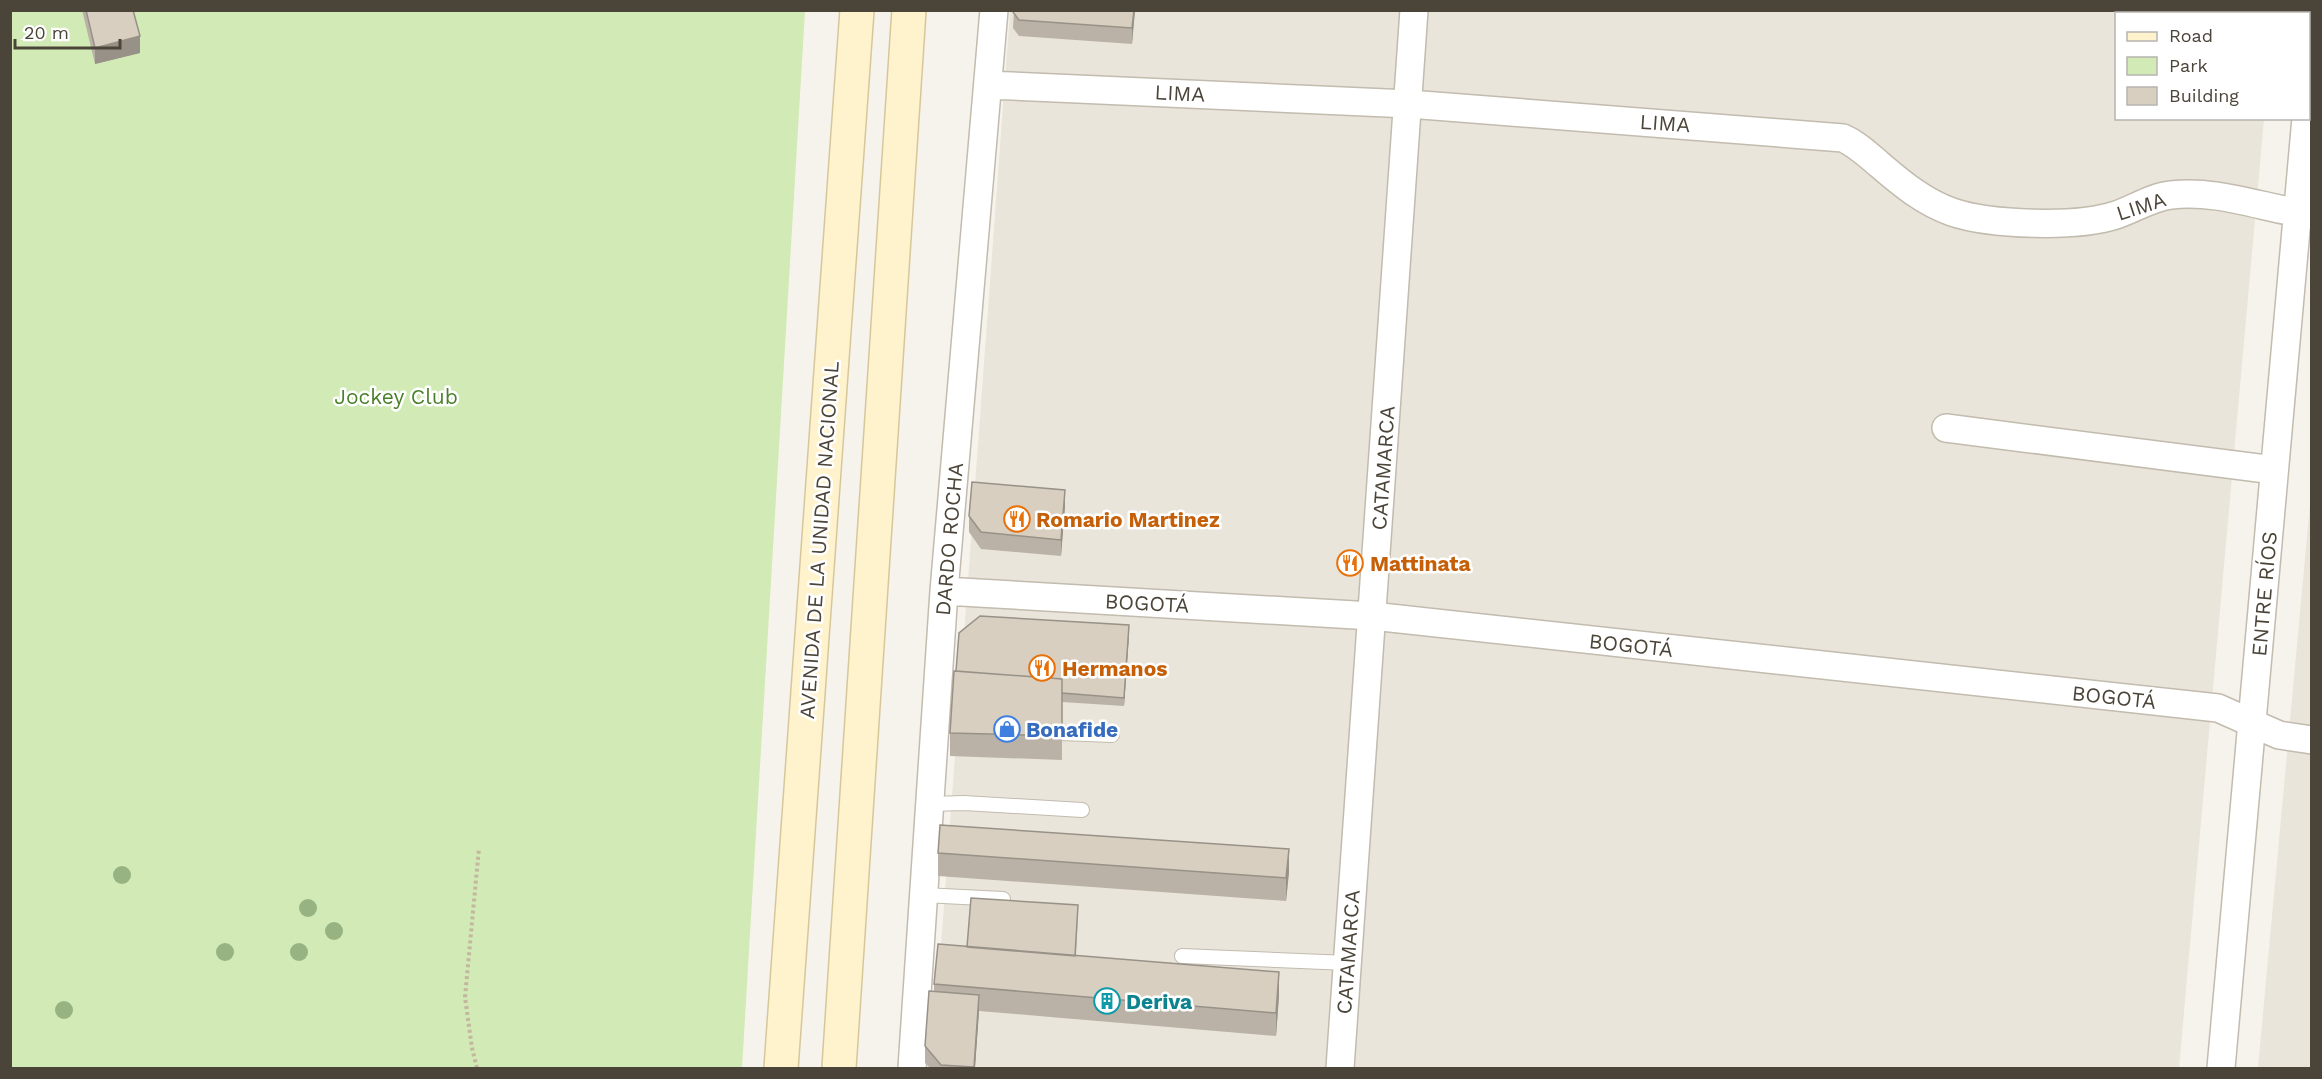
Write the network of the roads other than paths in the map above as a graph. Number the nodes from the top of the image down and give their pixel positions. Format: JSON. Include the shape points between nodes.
{"nodes":[{"id":1,"x":857,"y":10,"type":"edge"},
{"id":2,"x":909,"y":10,"type":"edge"},
{"id":3,"x":994,"y":10,"type":"edge"},
{"id":4,"x":1414,"y":10,"type":"edge"},
{"id":5,"x":2312,"y":58,"type":"edge"},
{"id":6,"x":2310,"y":74,"type":"edge"},
{"id":7,"x":988,"y":85,"type":"junction"},
{"id":8,"x":1409,"y":104,"type":"junction"},
{"id":9,"x":2306,"y":120,"type":"edge"},
{"id":10,"x":2304,"y":214,"type":"edge"},
{"id":11,"x":1946,"y":428,"type":"dead end"},
{"id":12,"x":2274,"y":470,"type":"junction"},
{"id":13,"x":944,"y":591,"type":"junction"},
{"id":14,"x":1372,"y":616,"type":"junction"},
{"id":15,"x":2252,"y":723,"type":"junction"},
{"id":16,"x":1061,"y":733,"type":"edge"},
{"id":17,"x":1112,"y":735,"type":"dead end"},
{"id":18,"x":2312,"y":740,"type":"edge"},
{"id":19,"x":929,"y":804,"type":"junction"},
{"id":20,"x":1082,"y":810,"type":"dead end"},
{"id":21,"x":923,"y":895,"type":"junction"},
{"id":22,"x":1004,"y":899,"type":"edge"},
{"id":23,"x":1182,"y":956,"type":"dead end"},
{"id":24,"x":1348,"y":963,"type":"junction"},
{"id":25,"x":781,"y":1068,"type":"edge"},
{"id":26,"x":838,"y":1068,"type":"edge"},
{"id":27,"x":912,"y":1068,"type":"edge"},
{"id":28,"x":1340,"y":1068,"type":"edge"},
{"id":29,"x":2221,"y":1068,"type":"edge"}],
"edges":[{"from":1,"to":25,"type":"main road","name":"AVENIDA DE LA UNIDAD NACIONAL"},
{"from":2,"to":26,"type":"main road"},
{"from":3,"to":7,"type":"street","name":"DARDO ROCHA"},
{"from":4,"to":8,"type":"street","name":"CATAMARCA"},
{"from":5,"to":6,"type":"street"},
{"from":7,"to":8,"type":"street","name":"LIMA"},
{"from":7,"to":13,"type":"street","name":"DARDO ROCHA"},
{"from":8,"to":10,"type":"street","name":"LIMA","via":[[1843,138],[1919,196],[1955,213],[1976,217],[2056,223],[2095,220],[2157,198],[2184,194]]},
{"from":8,"to":14,"type":"street","name":"CATAMARCA"},
{"from":9,"to":10,"type":"street","name":"ENTRE RÍOS"},
{"from":10,"to":12,"type":"street","name":"ENTRE RÍOS"},
{"from":11,"to":12,"type":"street"},
{"from":12,"to":15,"type":"street","name":"ENTRE RÍOS"},
{"from":13,"to":14,"type":"street","name":"BOGOTÁ"},
{"from":13,"to":19,"type":"street","name":"DARDO ROCHA","via":[[944,724]]},
{"from":14,"to":15,"type":"street","name":"BOGOTÁ","via":[[2218,708]]},
{"from":14,"to":24,"type":"street","name":"CATAMARCA"},
{"from":15,"to":18,"type":"street","name":"BOGOTÁ","via":[[2279,735]]},
{"from":15,"to":29,"type":"street","name":"ENTRE RÍOS"},
{"from":16,"to":17,"type":"lane"},
{"from":19,"to":20,"type":"lane"},
{"from":19,"to":21,"type":"street","name":"DARDO ROCHA"},
{"from":21,"to":22,"type":"lane"},
{"from":21,"to":27,"type":"street","name":"DARDO ROCHA"},
{"from":23,"to":24,"type":"lane"},
{"from":24,"to":28,"type":"street","name":"CATAMARCA"}]}
